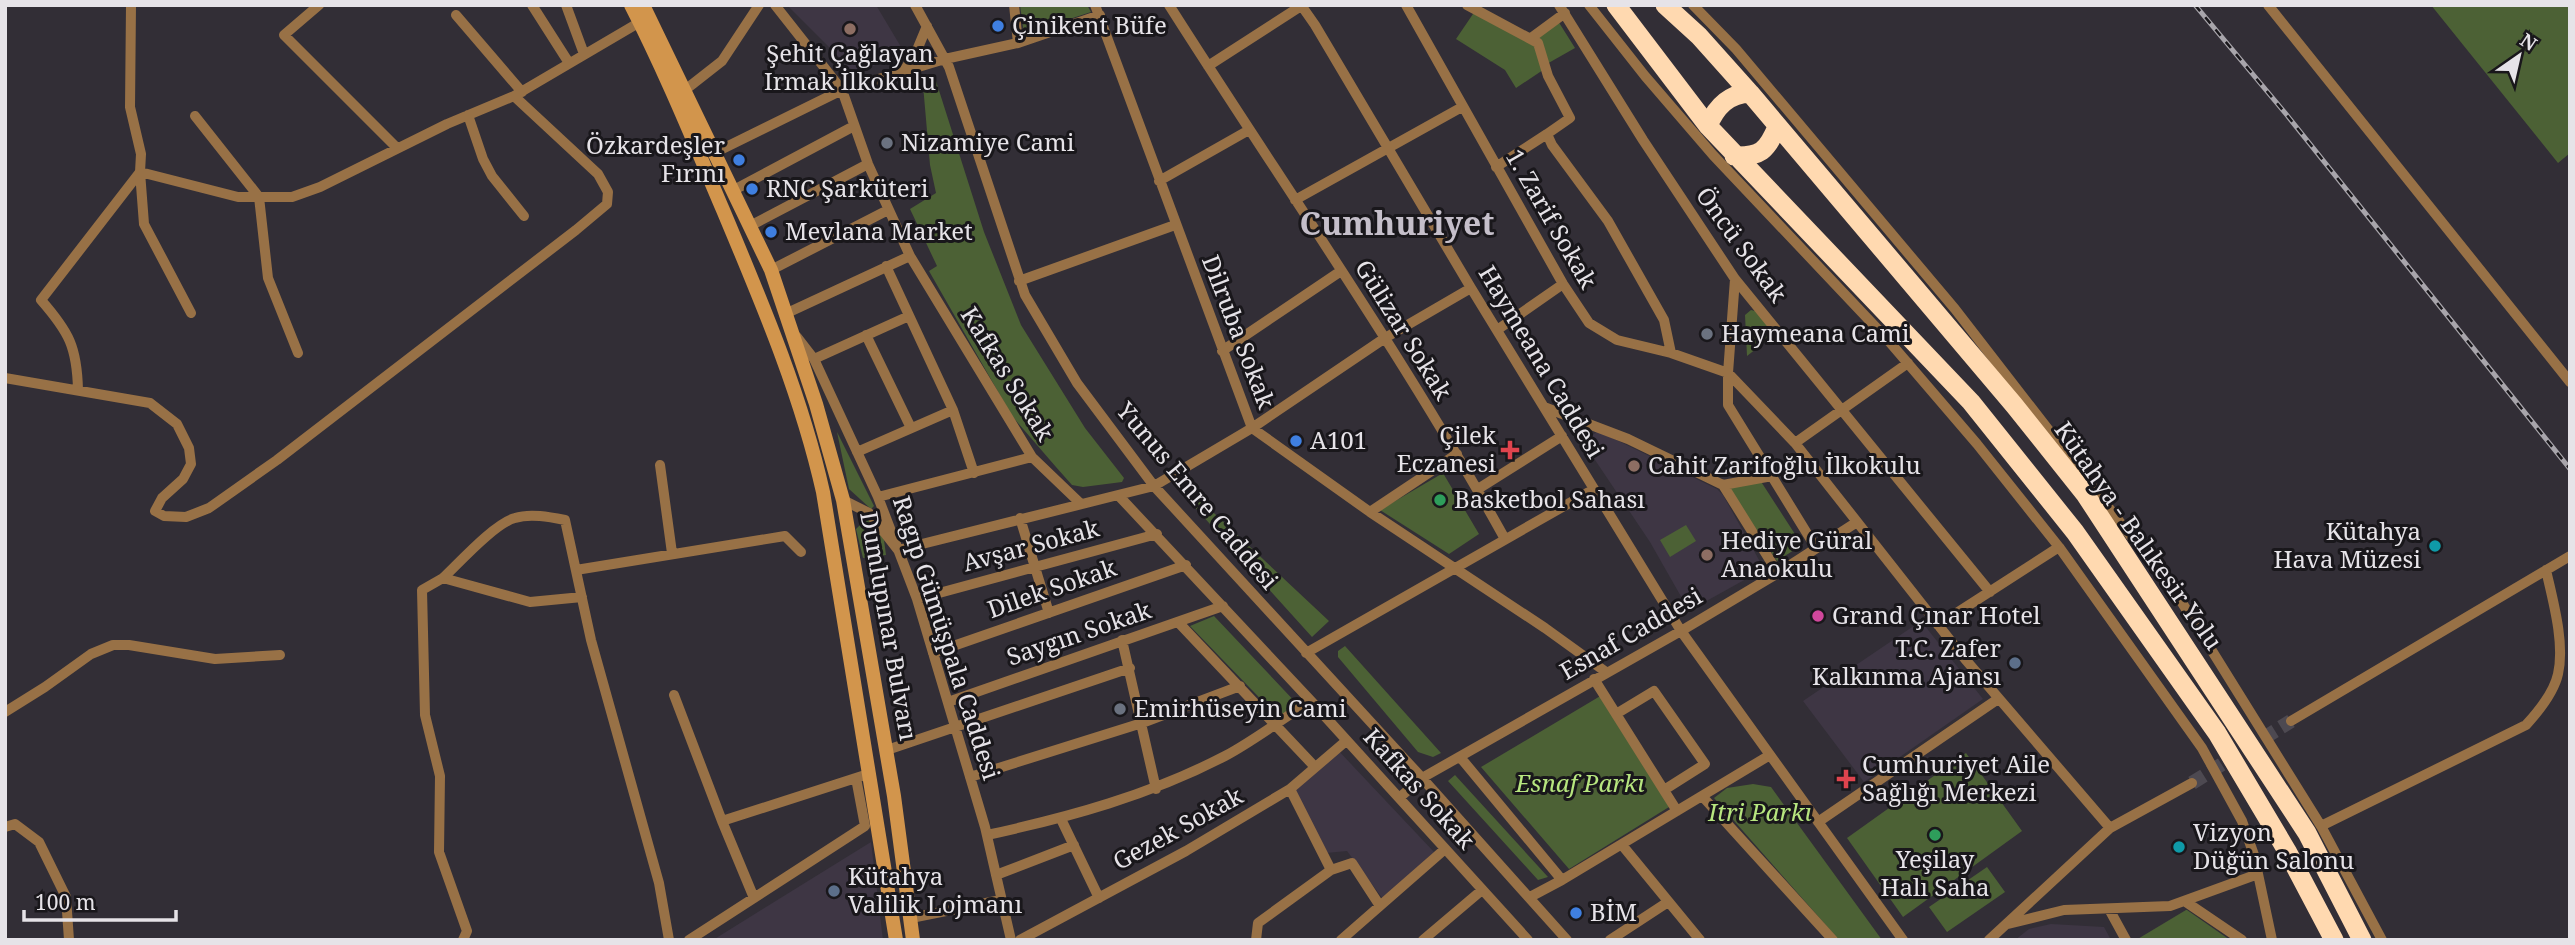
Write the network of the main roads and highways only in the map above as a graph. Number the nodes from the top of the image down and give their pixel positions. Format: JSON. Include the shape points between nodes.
{"nodes":[{"id":1,"x":631,"y":5,"type":"edge"},
{"id":2,"x":643,"y":5,"type":"edge"},
{"id":3,"x":1616,"y":5,"type":"edge"},
{"id":4,"x":1665,"y":5,"type":"edge"},
{"id":5,"x":1750,"y":93,"type":"junction"},
{"id":6,"x":1708,"y":126,"type":"junction"},
{"id":7,"x":1777,"y":127,"type":"junction"},
{"id":8,"x":1734,"y":156,"type":"junction"},
{"id":9,"x":783,"y":325,"type":"junction"},
{"id":10,"x":2314,"y":901,"type":"junction"},
{"id":11,"x":896,"y":940,"type":"edge"},
{"id":12,"x":913,"y":940,"type":"edge"},
{"id":13,"x":2322,"y":940,"type":"edge"},
{"id":14,"x":2334,"y":940,"type":"edge"},
{"id":15,"x":2362,"y":940,"type":"edge"}],
"edges":[{"from":1,"to":9,"type":"main road","via":[[711,182]]},
{"from":2,"to":9,"type":"main road","via":[[771,270]]},
{"from":3,"to":6,"type":"highway","name":"Kütahya - Balıkesir Yolu"},
{"from":4,"to":5,"type":"highway","name":"Kütahya - Balıkesir Yolu"},
{"from":5,"to":6,"type":"highway","via":[[1724,101]]},
{"from":5,"to":7,"type":"highway","name":"Kütahya - Balıkesir Yolu"},
{"from":6,"to":8,"type":"highway","name":"Kütahya - Balıkesir Yolu"},
{"from":7,"to":8,"type":"highway","via":[[1759,154]]},
{"from":7,"to":15,"type":"highway","name":"Kütahya - Balıkesir Yolu","via":[[2085,494],[2307,833]]},
{"from":8,"to":10,"type":"highway","name":"Kütahya - Balıkesir Yolu","via":[[1971,402],[2076,532],[2217,733]]},
{"from":9,"to":11,"type":"main road","name":"Dumlupınar Bulvarı","via":[[823,492],[862,776]]},
{"from":9,"to":12,"type":"main road","name":"Dumlupınar Bulvarı","via":[[816,404],[844,500],[887,750]]},
{"from":10,"to":13,"type":"highway"},
{"from":10,"to":14,"type":"highway","name":"Kütahya - Balıkesir Yolu"}]}
